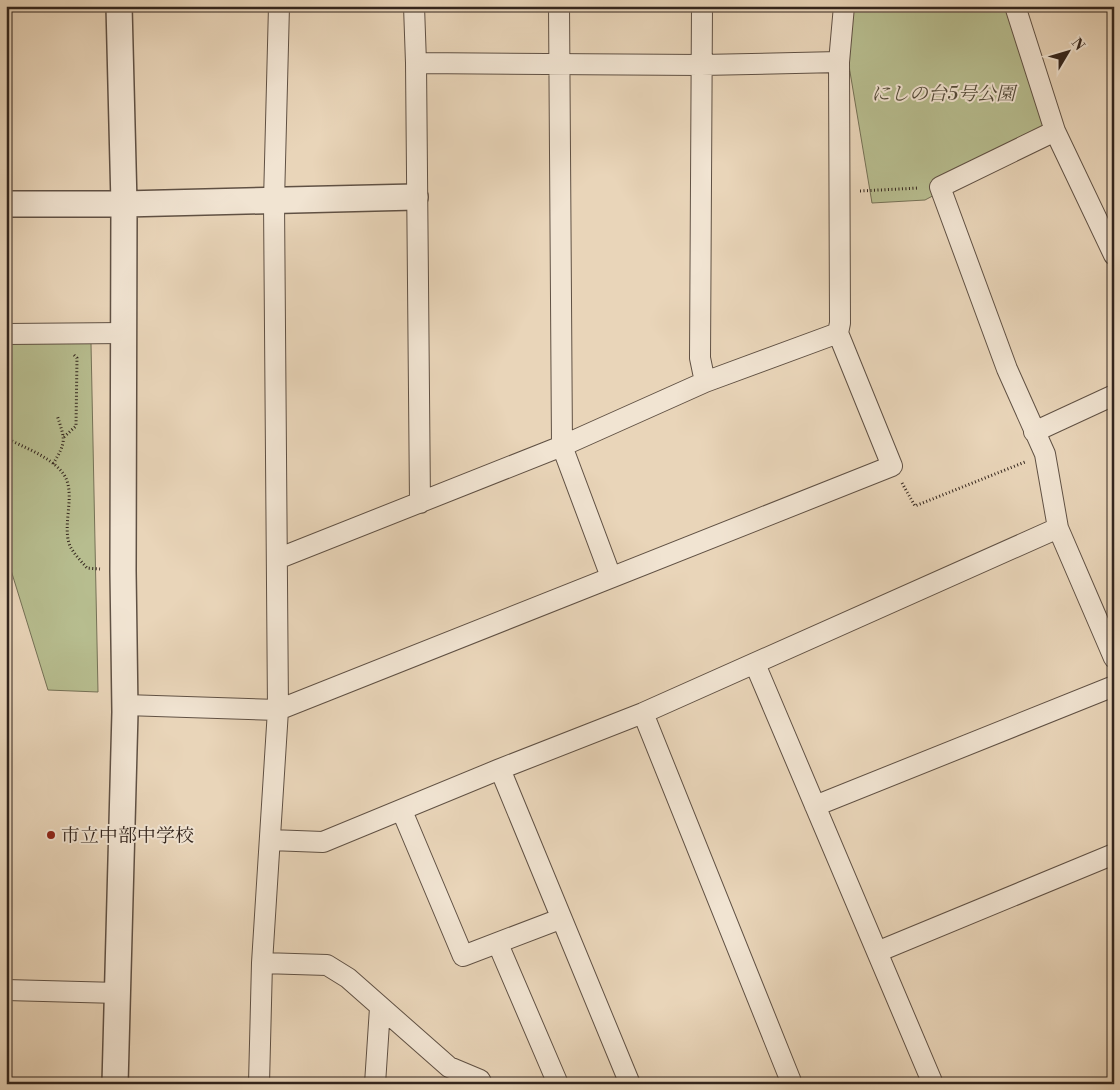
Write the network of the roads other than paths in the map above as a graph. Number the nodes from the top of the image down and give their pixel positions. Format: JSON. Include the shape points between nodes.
{"nodes":[{"id":1,"x":119,"y":6,"type":"edge"},
{"id":2,"x":279,"y":6,"type":"edge"},
{"id":3,"x":414,"y":6,"type":"edge"},
{"id":4,"x":559,"y":6,"type":"edge"},
{"id":5,"x":702,"y":6,"type":"edge"},
{"id":6,"x":844,"y":6,"type":"edge"},
{"id":7,"x":1015,"y":6,"type":"edge"},
{"id":8,"x":839,"y":62,"type":"junction"},
{"id":9,"x":416,"y":63,"type":"junction"},
{"id":10,"x":559,"y":64,"type":"junction"},
{"id":11,"x":701,"y":65,"type":"junction"},
{"id":12,"x":1055,"y":131,"type":"junction"},
{"id":13,"x":415,"y":197,"type":"junction"},
{"id":14,"x":274,"y":201,"type":"junction"},
{"id":15,"x":6,"y":204,"type":"edge"},
{"id":16,"x":124,"y":204,"type":"junction"},
{"id":17,"x":1114,"y":255,"type":"edge"},
{"id":18,"x":125,"y":333,"type":"junction"},
{"id":19,"x":838,"y":333,"type":"junction"},
{"id":20,"x":6,"y":334,"type":"edge"},
{"id":21,"x":705,"y":382,"type":"junction"},
{"id":22,"x":1114,"y":396,"type":"edge"},
{"id":23,"x":1034,"y":432,"type":"junction"},
{"id":24,"x":562,"y":446,"type":"junction"},
{"id":25,"x":420,"y":503,"type":"junction"},
{"id":26,"x":1058,"y":528,"type":"junction"},
{"id":27,"x":277,"y":560,"type":"junction"},
{"id":28,"x":612,"y":577,"type":"junction"},
{"id":29,"x":1114,"y":658,"type":"edge"},
{"id":30,"x":754,"y":664,"type":"junction"},
{"id":31,"x":1114,"y":686,"type":"edge"},
{"id":32,"x":125,"y":705,"type":"junction"},
{"id":33,"x":278,"y":710,"type":"junction"},
{"id":34,"x":643,"y":713,"type":"junction"},
{"id":35,"x":500,"y":769,"type":"junction"},
{"id":36,"x":815,"y":806,"type":"junction"},
{"id":37,"x":402,"y":811,"type":"junction"},
{"id":38,"x":270,"y":840,"type":"junction"},
{"id":39,"x":1114,"y":854,"type":"edge"},
{"id":40,"x":560,"y":919,"type":"junction"},
{"id":41,"x":498,"y":944,"type":"junction"},
{"id":42,"x":877,"y":952,"type":"junction"},
{"id":43,"x":262,"y":963,"type":"junction"},
{"id":44,"x":6,"y":990,"type":"edge"},
{"id":45,"x":118,"y":993,"type":"junction"},
{"id":46,"x":380,"y":1008,"type":"junction"},
{"id":47,"x":115,"y":1084,"type":"edge"},
{"id":48,"x":259,"y":1084,"type":"edge"},
{"id":49,"x":375,"y":1084,"type":"edge"},
{"id":50,"x":482,"y":1084,"type":"edge"},
{"id":51,"x":558,"y":1084,"type":"edge"},
{"id":52,"x":630,"y":1084,"type":"edge"},
{"id":53,"x":792,"y":1084,"type":"edge"},
{"id":54,"x":933,"y":1084,"type":"edge"}],
"edges":[{"from":1,"to":16,"type":"street"},
{"from":2,"to":14,"type":"street"},
{"from":3,"to":9,"type":"street"},
{"from":4,"to":10,"type":"street"},
{"from":5,"to":11,"type":"street"},
{"from":6,"to":8,"type":"street"},
{"from":7,"to":12,"type":"street"},
{"from":8,"to":11,"type":"street"},
{"from":8,"to":19,"type":"street"},
{"from":9,"to":10,"type":"street"},
{"from":9,"to":13,"type":"street"},
{"from":10,"to":11,"type":"street"},
{"from":10,"to":24,"type":"street"},
{"from":11,"to":21,"type":"street","via":[[700,358]]},
{"from":12,"to":17,"type":"street"},
{"from":12,"to":23,"type":"street","via":[[940,187],[1007,369]]},
{"from":13,"to":14,"type":"street"},
{"from":13,"to":25,"type":"street"},
{"from":14,"to":16,"type":"street"},
{"from":14,"to":27,"type":"street"},
{"from":15,"to":16,"type":"street"},
{"from":16,"to":18,"type":"street"},
{"from":18,"to":20,"type":"street"},
{"from":18,"to":32,"type":"street"},
{"from":19,"to":21,"type":"street"},
{"from":19,"to":28,"type":"street","via":[[892,466]]},
{"from":21,"to":24,"type":"street"},
{"from":22,"to":23,"type":"street"},
{"from":23,"to":26,"type":"street","via":[[1045,454]]},
{"from":24,"to":25,"type":"street"},
{"from":24,"to":28,"type":"street"},
{"from":25,"to":27,"type":"street"},
{"from":26,"to":29,"type":"street"},
{"from":26,"to":30,"type":"street"},
{"from":27,"to":33,"type":"street"},
{"from":28,"to":33,"type":"street"},
{"from":30,"to":34,"type":"street"},
{"from":30,"to":36,"type":"street"},
{"from":31,"to":36,"type":"street"},
{"from":32,"to":33,"type":"street"},
{"from":32,"to":45,"type":"street"},
{"from":33,"to":38,"type":"street"},
{"from":34,"to":35,"type":"street"},
{"from":34,"to":53,"type":"street"},
{"from":35,"to":37,"type":"street"},
{"from":35,"to":40,"type":"street"},
{"from":36,"to":42,"type":"street"},
{"from":37,"to":38,"type":"street","via":[[324,842]]},
{"from":37,"to":41,"type":"street","via":[[463,956]]},
{"from":38,"to":43,"type":"street"},
{"from":39,"to":42,"type":"street"},
{"from":40,"to":41,"type":"street"},
{"from":40,"to":52,"type":"street"},
{"from":41,"to":51,"type":"street"},
{"from":42,"to":54,"type":"street"},
{"from":43,"to":46,"type":"street","via":[[327,965],[348,978]]},
{"from":43,"to":48,"type":"street"},
{"from":44,"to":45,"type":"street"},
{"from":45,"to":47,"type":"street"},
{"from":46,"to":49,"type":"street"},
{"from":46,"to":50,"type":"street","via":[[449,1067],[480,1080]]}]}
